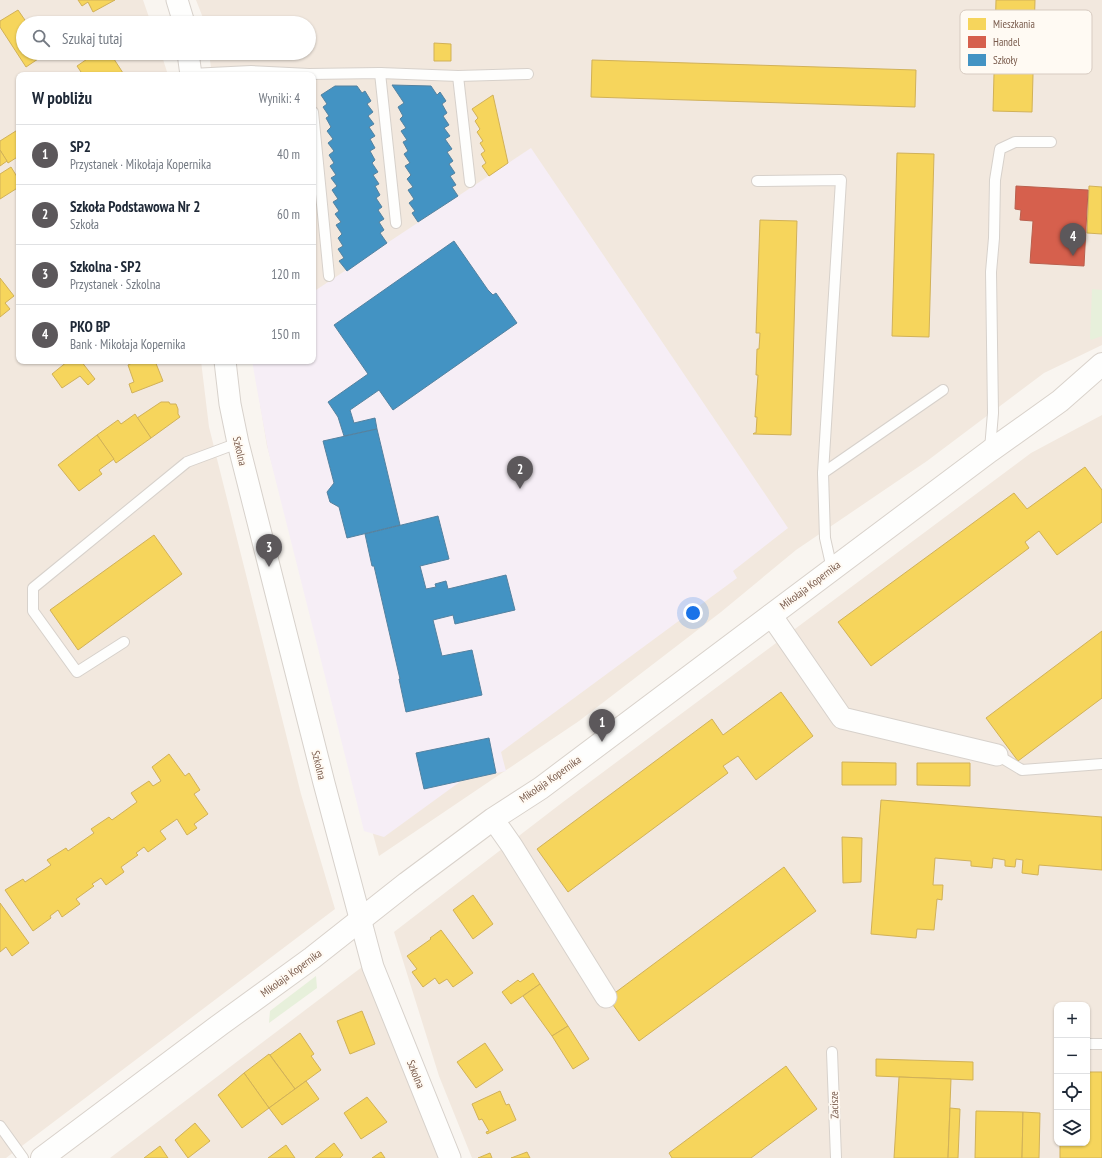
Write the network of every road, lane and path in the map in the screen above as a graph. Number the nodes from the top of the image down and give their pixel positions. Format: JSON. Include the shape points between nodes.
{"nodes":[{"id":1,"x":177,"y":0,"type":"edge"},
{"id":2,"x":182,"y":16,"type":"edge"},
{"id":3,"x":189,"y":60,"type":"edge"},
{"id":4,"x":191,"y":72,"type":"edge"},
{"id":5,"x":222,"y":72,"type":"edge"},
{"id":6,"x":280,"y":72,"type":"edge"},
{"id":7,"x":380,"y":72,"type":"junction"},
{"id":8,"x":316,"y":74,"type":"edge"},
{"id":9,"x":528,"y":74,"type":"dead end"},
{"id":10,"x":458,"y":76,"type":"junction"},
{"id":11,"x":1051,"y":142,"type":"dead end"},
{"id":12,"x":316,"y":143,"type":"edge"},
{"id":13,"x":757,"y":181,"type":"dead end"},
{"id":14,"x":470,"y":182,"type":"dead end"},
{"id":15,"x":396,"y":223,"type":"dead end"},
{"id":16,"x":329,"y":276,"type":"dead end"},
{"id":17,"x":225,"y":364,"type":"edge"},
{"id":18,"x":1102,"y":364,"type":"edge"},
{"id":19,"x":1102,"y":386,"type":"edge"},
{"id":20,"x":943,"y":390,"type":"dead end"},
{"id":21,"x":1060,"y":401,"type":"junction"},
{"id":22,"x":238,"y":443,"type":"junction"},
{"id":23,"x":990,"y":451,"type":"junction"},
{"id":24,"x":823,"y":473,"type":"junction"},
{"id":25,"x":832,"y":570,"type":"junction"},
{"id":26,"x":771,"y":615,"type":"junction"},
{"id":27,"x":124,"y":642,"type":"dead end"},
{"id":28,"x":997,"y":755,"type":"joint"},
{"id":29,"x":1102,"y":764,"type":"edge"},
{"id":30,"x":493,"y":819,"type":"junction"},
{"id":31,"x":361,"y":920,"type":"junction"},
{"id":32,"x":606,"y":997,"type":"dead end"},
{"id":33,"x":1090,"y":1044,"type":"edge"},
{"id":34,"x":1102,"y":1044,"type":"edge"},
{"id":35,"x":832,"y":1052,"type":"dead end"},
{"id":36,"x":0,"y":1126,"type":"edge"},
{"id":37,"x":23,"y":1158,"type":"edge"},
{"id":38,"x":42,"y":1158,"type":"edge"},
{"id":39,"x":450,"y":1158,"type":"edge"},
{"id":40,"x":836,"y":1158,"type":"edge"}],
"edges":[{"from":1,"to":2,"type":"street"},
{"from":3,"to":4,"type":"street"},
{"from":5,"to":6,"type":"lane"},
{"from":7,"to":8,"type":"lane"},
{"from":7,"to":10,"type":"lane"},
{"from":7,"to":15,"type":"lane"},
{"from":9,"to":10,"type":"lane"},
{"from":10,"to":14,"type":"lane"},
{"from":11,"to":23,"type":"lane","via":[[1015,142],[1000,149],[995,180],[991,272],[993,413]]},
{"from":12,"to":16,"type":"lane"},
{"from":13,"to":24,"type":"lane","via":[[841,180]]},
{"from":17,"to":22,"type":"street","name":"Szkolna"},
{"from":18,"to":21,"type":"street","name":"Mikołaja Kopernika"},
{"from":19,"to":21,"type":"street","name":"Mikołaja Kopernika"},
{"from":20,"to":24,"type":"lane"},
{"from":21,"to":23,"type":"street","name":"Mikołaja Kopernika"},
{"from":22,"to":27,"type":"lane","via":[[187,462],[33,588],[33,611],[77,672]]},
{"from":22,"to":31,"type":"street","name":"Szkolna"},
{"from":23,"to":25,"type":"street","name":"Mikołaja Kopernika"},
{"from":24,"to":25,"type":"lane","via":[[825,538]]},
{"from":25,"to":26,"type":"street","name":"Mikołaja Kopernika"},
{"from":26,"to":28,"type":"street","via":[[842,718]]},
{"from":26,"to":30,"type":"street","name":"Mikołaja Kopernika","via":[[541,788]]},
{"from":28,"to":29,"type":"lane","via":[[1022,770]]},
{"from":30,"to":31,"type":"street","name":"Mikołaja Kopernika"},
{"from":30,"to":32,"type":"street"},
{"from":31,"to":38,"type":"street","name":"Mikołaja Kopernika"},
{"from":31,"to":39,"type":"street","name":"Szkolna","via":[[373,967]]},
{"from":33,"to":34,"type":"lane"},
{"from":35,"to":40,"type":"lane","name":"Zacisze"},
{"from":36,"to":37,"type":"lane"}]}
